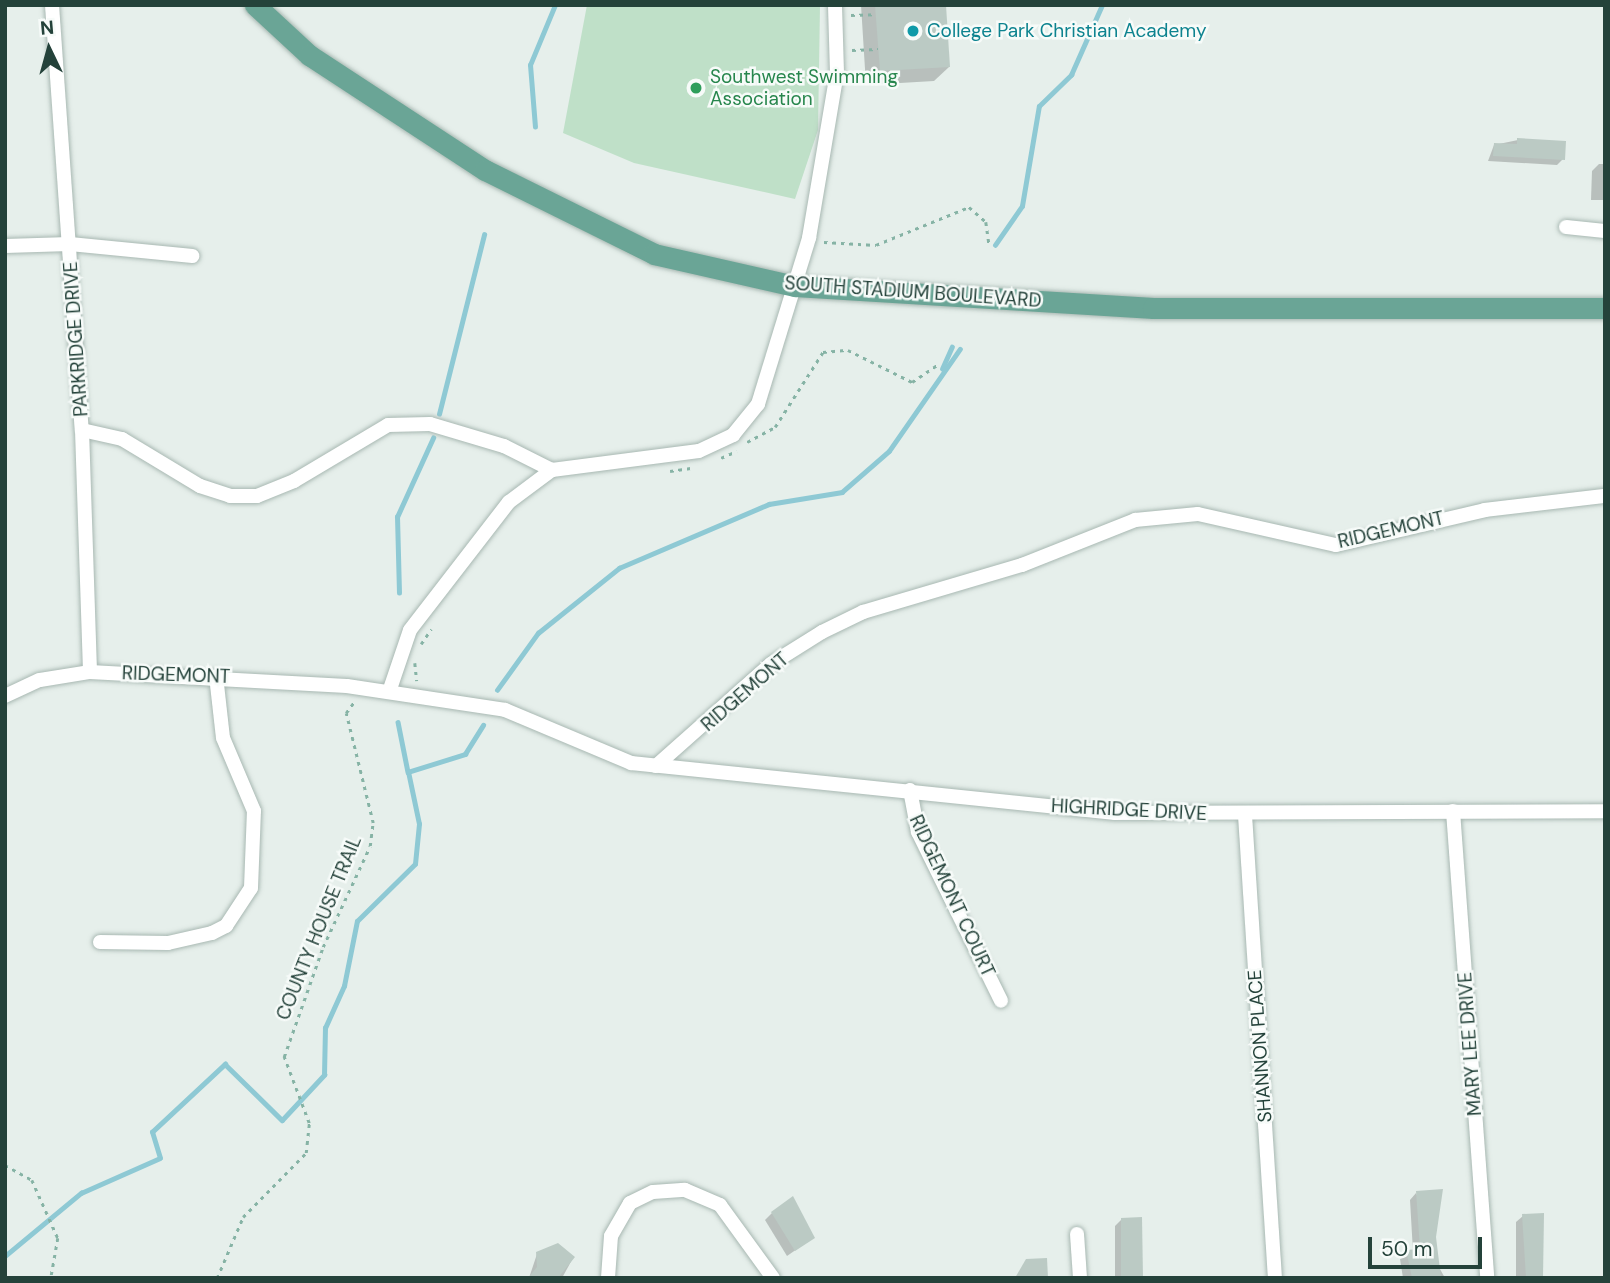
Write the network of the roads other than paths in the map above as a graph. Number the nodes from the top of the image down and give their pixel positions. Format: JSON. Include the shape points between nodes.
{"nodes":[{"id":1,"x":52,"y":5,"type":"edge"},
{"id":2,"x":255,"y":5,"type":"edge"},
{"id":3,"x":835,"y":5,"type":"edge"},
{"id":4,"x":1566,"y":227,"type":"dead end"},
{"id":5,"x":1605,"y":231,"type":"edge"},
{"id":6,"x":70,"y":244,"type":"junction"},
{"id":7,"x":5,"y":246,"type":"edge"},
{"id":8,"x":192,"y":256,"type":"dead end"},
{"id":9,"x":795,"y":286,"type":"junction"},
{"id":10,"x":1605,"y":308,"type":"edge"},
{"id":11,"x":82,"y":430,"type":"junction"},
{"id":12,"x":552,"y":470,"type":"junction"},
{"id":13,"x":1605,"y":496,"type":"edge"},
{"id":14,"x":90,"y":673,"type":"junction"},
{"id":15,"x":216,"y":676,"type":"junction"},
{"id":16,"x":389,"y":692,"type":"junction"},
{"id":17,"x":5,"y":696,"type":"edge"},
{"id":18,"x":656,"y":766,"type":"junction"},
{"id":19,"x":910,"y":790,"type":"junction"},
{"id":20,"x":1453,"y":811,"type":"junction"},
{"id":21,"x":1605,"y":811,"type":"edge"},
{"id":22,"x":1245,"y":815,"type":"junction"},
{"id":23,"x":100,"y":942,"type":"dead end"},
{"id":24,"x":1001,"y":1001,"type":"dead end"},
{"id":25,"x":1077,"y":1234,"type":"dead end"},
{"id":26,"x":608,"y":1278,"type":"edge"},
{"id":27,"x":773,"y":1278,"type":"edge"},
{"id":28,"x":1080,"y":1278,"type":"edge"},
{"id":29,"x":1275,"y":1278,"type":"edge"},
{"id":30,"x":1487,"y":1278,"type":"edge"}],
"edges":[{"from":1,"to":6,"type":"street","name":"PARKRIDGE DRIVE"},
{"from":2,"to":9,"type":"main road","name":"SOUTH STADIUM BOULEVARD","via":[[309,55],[485,170],[654,254]]},
{"from":3,"to":9,"type":"street","via":[[837,73],[809,238]]},
{"from":4,"to":5,"type":"street"},
{"from":6,"to":7,"type":"street"},
{"from":6,"to":8,"type":"street"},
{"from":6,"to":11,"type":"street","name":"PARKRIDGE DRIVE"},
{"from":9,"to":10,"type":"main road","name":"SOUTH STADIUM BOULEVARD","via":[[1153,308]]},
{"from":9,"to":12,"type":"street","via":[[758,404],[733,435],[699,451]]},
{"from":11,"to":12,"type":"street","via":[[122,439],[200,486],[230,496],[257,496],[294,481],[388,425],[430,424],[504,446]]},
{"from":11,"to":14,"type":"street","name":"PARKRIDGE DRIVE"},
{"from":12,"to":16,"type":"street","via":[[509,502],[410,630]]},
{"from":13,"to":18,"type":"street","name":"RIDGEMONT","via":[[1474,512],[1335,545],[1198,514],[1135,520],[1022,565],[863,612],[822,632],[771,664]]},
{"from":14,"to":15,"type":"street","name":"RIDGEMONT"},
{"from":14,"to":17,"type":"street","name":"RIDGEMONT","via":[[40,680]]},
{"from":15,"to":16,"type":"street","name":"RIDGEMONT"},
{"from":15,"to":23,"type":"street","via":[[223,738],[254,811],[251,888],[226,926],[212,933],[168,943]]},
{"from":16,"to":18,"type":"street","name":"RIDGEMONT","via":[[505,710],[631,763]]},
{"from":18,"to":19,"type":"street","name":"HIGHRIDGE DRIVE"},
{"from":19,"to":22,"type":"street","name":"HIGHRIDGE DRIVE","via":[[1115,813]]},
{"from":19,"to":24,"type":"street","name":"RIDGEMONT COURT","via":[[918,832]]},
{"from":20,"to":21,"type":"street","name":"HIGHRIDGE DRIVE"},
{"from":20,"to":22,"type":"street","name":"HIGHRIDGE DRIVE"},
{"from":20,"to":30,"type":"street","name":"MARY LEE DRIVE"},
{"from":22,"to":29,"type":"street","name":"SHANNON PLACE"},
{"from":25,"to":28,"type":"street"},
{"from":26,"to":27,"type":"street","via":[[611,1236],[630,1203],[653,1192],[685,1190],[720,1205]]}]}
